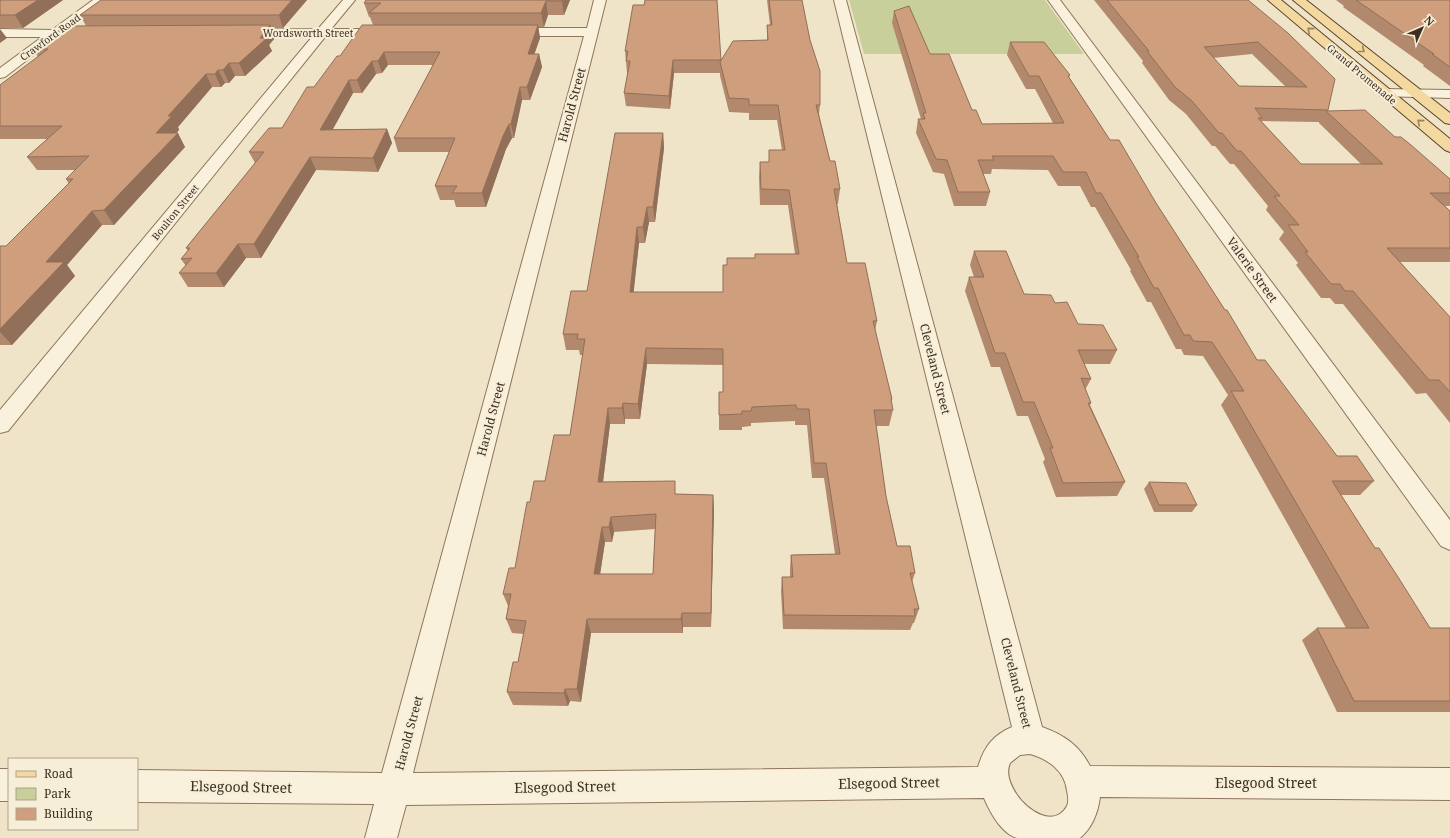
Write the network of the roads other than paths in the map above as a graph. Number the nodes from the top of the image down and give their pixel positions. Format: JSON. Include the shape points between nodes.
{"nodes":[{"id":1,"x":100,"y":0,"type":"edge"},
{"id":2,"x":349,"y":0,"type":"edge"},
{"id":3,"x":600,"y":0,"type":"edge"},
{"id":4,"x":840,"y":0,"type":"edge"},
{"id":5,"x":1054,"y":0,"type":"edge"},
{"id":6,"x":1274,"y":0,"type":"edge"},
{"id":7,"x":1298,"y":0,"type":"edge"},
{"id":8,"x":496,"y":32,"type":"edge"},
{"id":9,"x":592,"y":32,"type":"junction"},
{"id":10,"x":0,"y":33,"type":"edge"},
{"id":11,"x":228,"y":33,"type":"edge"},
{"id":12,"x":322,"y":33,"type":"junction"},
{"id":13,"x":401,"y":33,"type":"edge"},
{"id":14,"x":55,"y":34,"type":"junction"},
{"id":15,"x":94,"y":34,"type":"edge"},
{"id":16,"x":0,"y":74,"type":"edge"},
{"id":17,"x":1450,"y":94,"type":"edge"},
{"id":18,"x":1390,"y":96,"type":"junction"},
{"id":19,"x":1422,"y":97,"type":"junction"},
{"id":20,"x":1450,"y":101,"type":"edge"},
{"id":21,"x":1450,"y":120,"type":"edge"},
{"id":22,"x":1450,"y":148,"type":"edge"},
{"id":23,"x":0,"y":425,"type":"edge"},
{"id":24,"x":1450,"y":540,"type":"edge"},
{"id":25,"x":1030,"y":739,"type":"junction"},
{"id":26,"x":1082,"y":781,"type":"junction"},
{"id":27,"x":993,"y":782,"type":"junction"},
{"id":28,"x":1450,"y":784,"type":"edge"},
{"id":29,"x":138,"y":786,"type":"edge"},
{"id":30,"x":394,"y":789,"type":"junction"},
{"id":31,"x":1049,"y":835,"type":"edge"},
{"id":32,"x":381,"y":838,"type":"edge"}],
"edges":[{"from":1,"to":14,"type":"street","name":"Crawford Road"},
{"from":2,"to":12,"type":"street","name":"Boulton Street"},
{"from":3,"to":9,"type":"street","name":"Harold Street"},
{"from":4,"to":25,"type":"street","name":"Cleveland Street"},
{"from":5,"to":24,"type":"street","name":"Valerie Street"},
{"from":18,"to":6,"type":"main road","name":"Grand Promenade","one_way":true},
{"from":7,"to":19,"type":"main road","name":"Grand Promenade","one_way":true},
{"from":8,"to":9,"type":"street"},
{"from":9,"to":30,"type":"street","name":"Harold Street"},
{"from":10,"to":14,"type":"street"},
{"from":11,"to":12,"type":"street","name":"Wordsworth Street"},
{"from":12,"to":13,"type":"street","name":"Wordsworth Street"},
{"from":12,"to":23,"type":"street","name":"Boulton Street"},
{"from":14,"to":15,"type":"street"},
{"from":14,"to":16,"type":"street","name":"Crawford Road"},
{"from":17,"to":19,"type":"street"},
{"from":18,"to":19,"type":"street"},
{"from":22,"to":18,"type":"main road","name":"Grand Promenade","one_way":true},
{"from":19,"to":20,"type":"street"},
{"from":19,"to":21,"type":"main road","name":"Grand Promenade"},
{"from":25,"to":26,"type":"street","via":[[1046,743],[1061,752],[1073,765]]},
{"from":25,"to":27,"type":"street","via":[[1014,741],[1001,750],[994,764]]},
{"from":26,"to":28,"type":"street","name":"Elsegood Street"},
{"from":26,"to":31,"type":"street","via":[[1084,801],[1079,818],[1066,829]]},
{"from":27,"to":30,"type":"street","name":"Elsegood Street"},
{"from":27,"to":31,"type":"street","via":[[1000,800],[1013,816],[1030,828]]},
{"from":29,"to":30,"type":"street","name":"Elsegood Street"},
{"from":30,"to":32,"type":"street","name":"Harold Street"}]}
